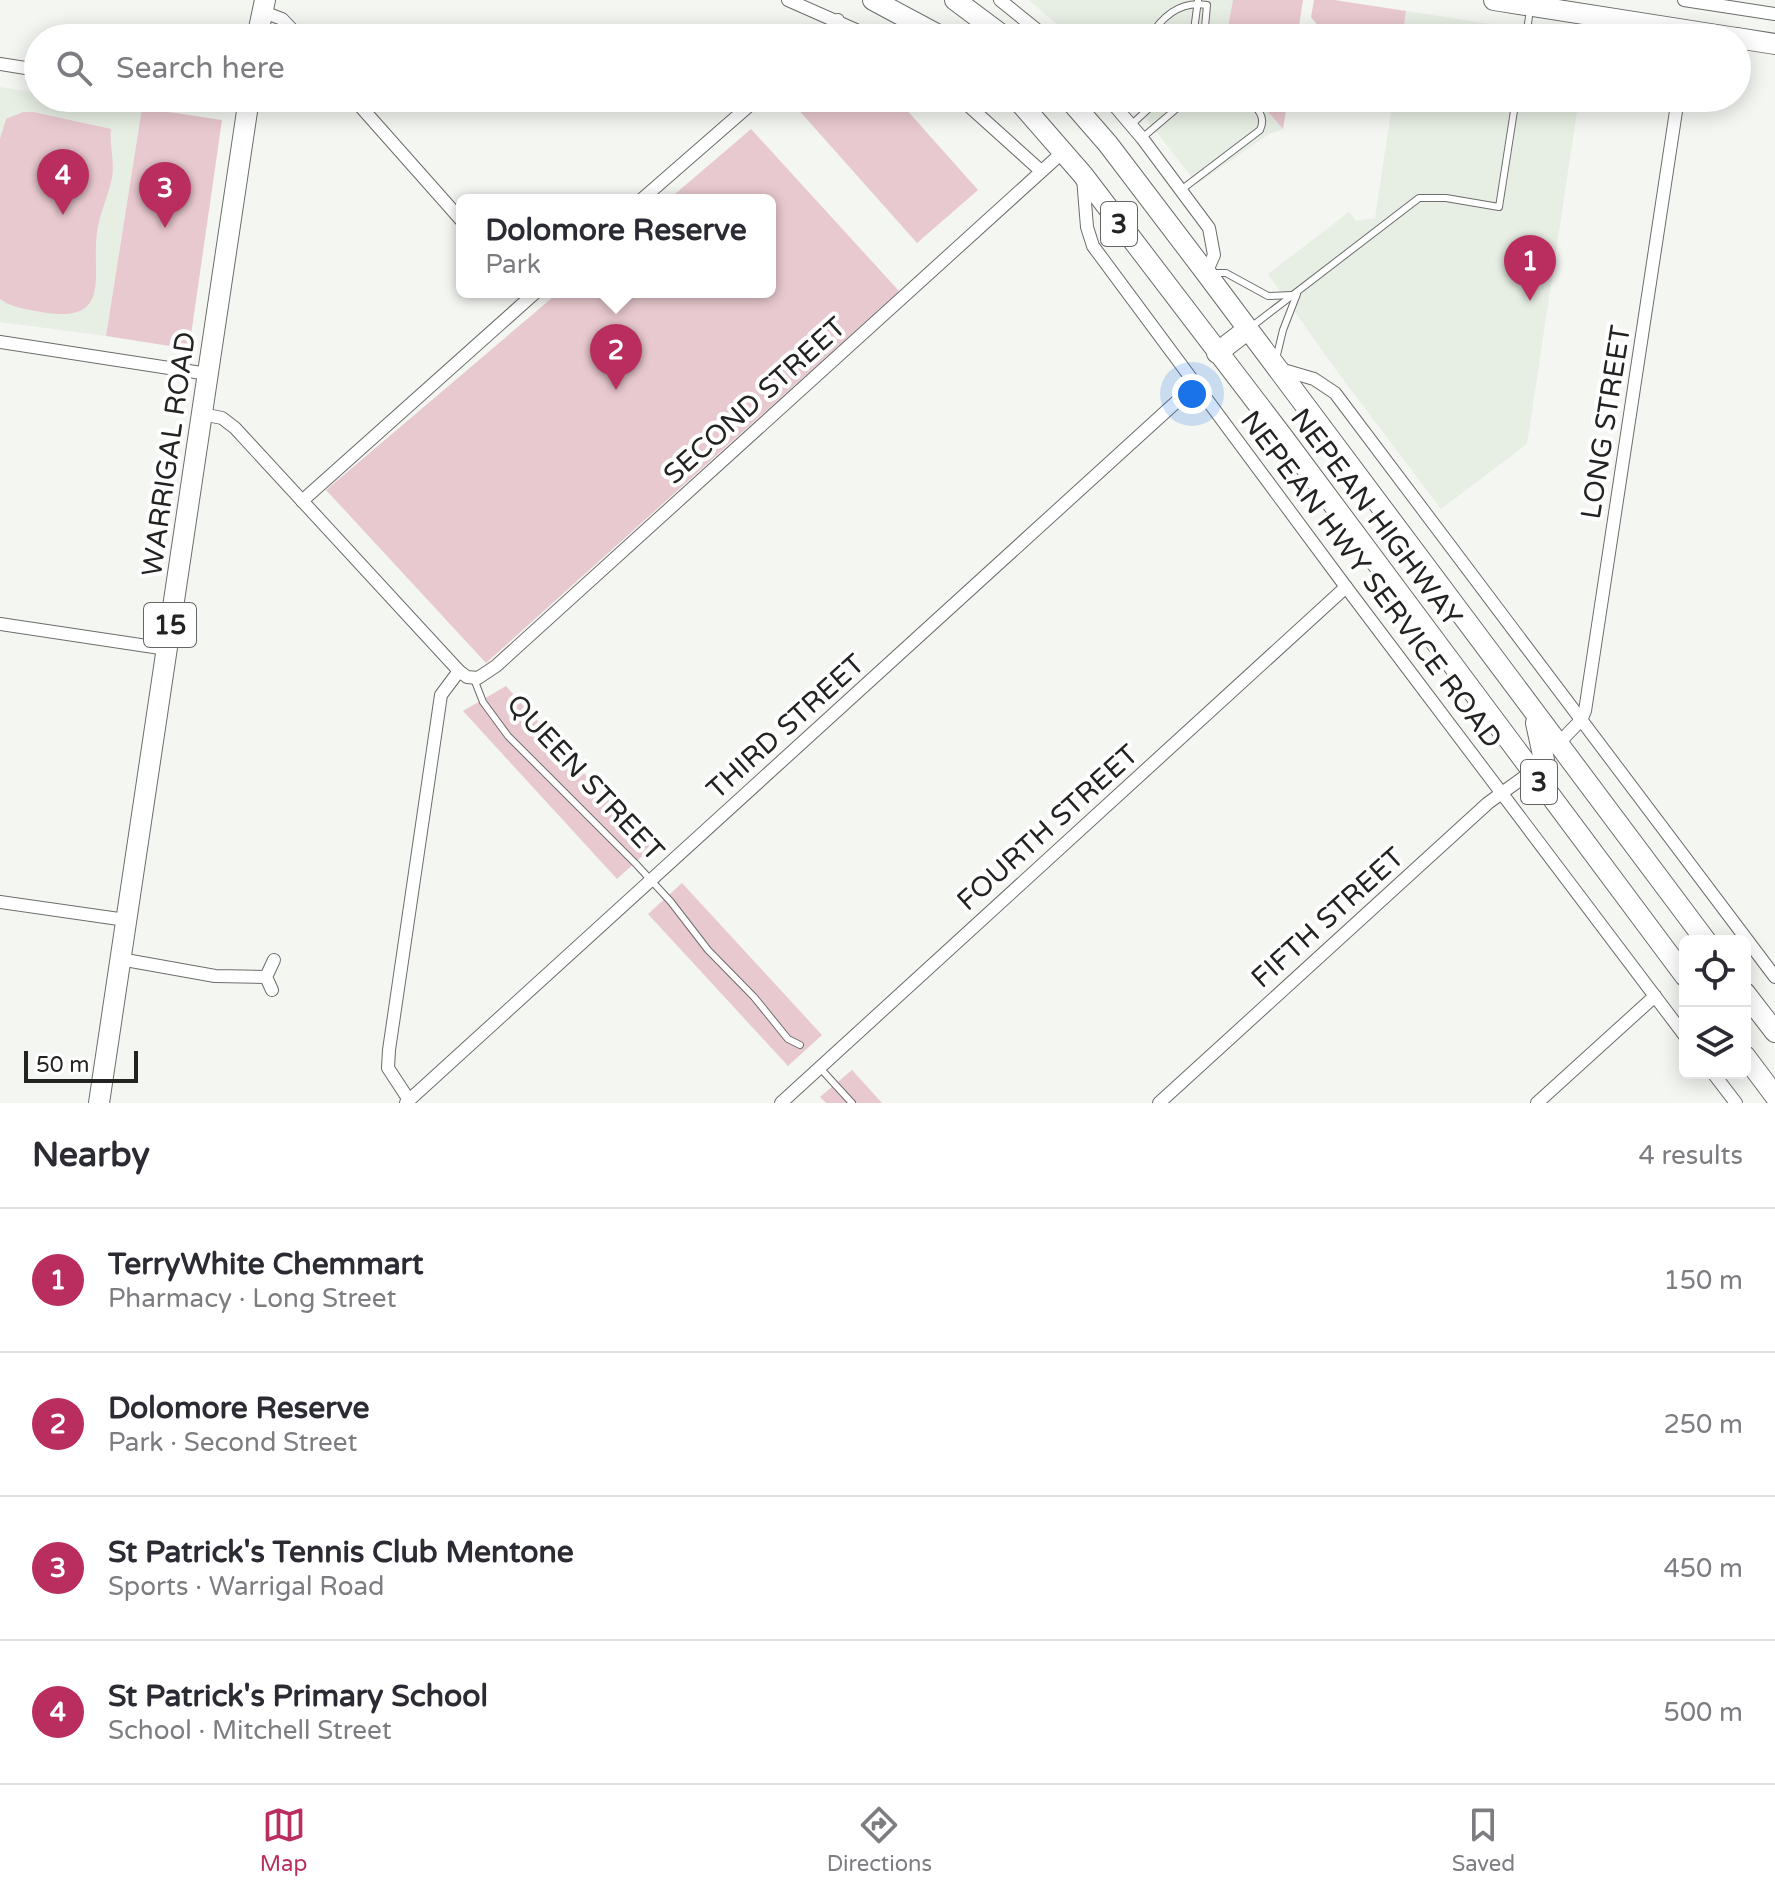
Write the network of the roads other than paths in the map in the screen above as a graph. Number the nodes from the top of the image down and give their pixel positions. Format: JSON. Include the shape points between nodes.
{"nodes":[{"id":1,"x":788,"y":0,"type":"edge"},
{"id":2,"x":873,"y":0,"type":"edge"},
{"id":3,"x":955,"y":0,"type":"edge"},
{"id":4,"x":1000,"y":0,"type":"edge"},
{"id":5,"x":1494,"y":0,"type":"edge"},
{"id":6,"x":1684,"y":0,"type":"edge"},
{"id":7,"x":1201,"y":1,"type":"edge"},
{"id":8,"x":261,"y":4,"type":"edge"},
{"id":9,"x":1531,"y":6,"type":"junction"},
{"id":10,"x":1775,"y":14,"type":"edge"},
{"id":11,"x":838,"y":20,"type":"junction"},
{"id":12,"x":259,"y":24,"type":"edge"},
{"id":13,"x":287,"y":24,"type":"edge"},
{"id":14,"x":835,"y":24,"type":"edge"},
{"id":15,"x":846,"y":24,"type":"edge"},
{"id":16,"x":918,"y":24,"type":"edge"},
{"id":17,"x":987,"y":24,"type":"edge"},
{"id":18,"x":1029,"y":24,"type":"edge"},
{"id":19,"x":1159,"y":24,"type":"edge"},
{"id":20,"x":1196,"y":24,"type":"edge"},
{"id":21,"x":1206,"y":24,"type":"edge"},
{"id":22,"x":1528,"y":24,"type":"edge"},
{"id":23,"x":1632,"y":24,"type":"edge"},
{"id":24,"x":1751,"y":40,"type":"edge"},
{"id":25,"x":1775,"y":44,"type":"edge"},
{"id":26,"x":0,"y":64,"type":"edge"},
{"id":27,"x":24,"y":68,"type":"edge"},
{"id":28,"x":246,"y":112,"type":"edge"},
{"id":29,"x":365,"y":112,"type":"edge"},
{"id":30,"x":742,"y":112,"type":"edge"},
{"id":31,"x":976,"y":112,"type":"edge"},
{"id":32,"x":1029,"y":112,"type":"edge"},
{"id":33,"x":1080,"y":112,"type":"edge"},
{"id":34,"x":1120,"y":112,"type":"edge"},
{"id":35,"x":1145,"y":112,"type":"edge"},
{"id":36,"x":1173,"y":112,"type":"edge"},
{"id":37,"x":1258,"y":112,"type":"edge"},
{"id":38,"x":1514,"y":112,"type":"edge"},
{"id":39,"x":1676,"y":112,"type":"edge"},
{"id":40,"x":1131,"y":125,"type":"junction"},
{"id":41,"x":1142,"y":138,"type":"junction"},
{"id":42,"x":1064,"y":151,"type":"junction"},
{"id":43,"x":1041,"y":171,"type":"junction"},
{"id":44,"x":1083,"y":175,"type":"junction"},
{"id":45,"x":1181,"y":190,"type":"junction"},
{"id":46,"x":648,"y":194,"type":"edge"},
{"id":47,"x":456,"y":214,"type":"edge"},
{"id":48,"x":1206,"y":273,"type":"junction"},
{"id":49,"x":1295,"y":293,"type":"junction"},
{"id":50,"x":526,"y":298,"type":"edge"},
{"id":51,"x":1248,"y":329,"type":"junction"},
{"id":52,"x":0,"y":342,"type":"edge"},
{"id":53,"x":1217,"y":353,"type":"junction"},
{"id":54,"x":1276,"y":367,"type":"junction"},
{"id":55,"x":208,"y":374,"type":"junction"},
{"id":56,"x":1196,"y":384,"type":"junction"},
{"id":57,"x":202,"y":414,"type":"junction"},
{"id":58,"x":302,"y":501,"type":"junction"},
{"id":59,"x":1346,"y":587,"type":"junction"},
{"id":60,"x":0,"y":624,"type":"edge"},
{"id":61,"x":167,"y":649,"type":"junction"},
{"id":62,"x":459,"y":671,"type":"junction"},
{"id":63,"x":474,"y":679,"type":"junction"},
{"id":64,"x":1533,"y":712,"type":"junction"},
{"id":65,"x":1581,"y":720,"type":"junction"},
{"id":66,"x":1558,"y":744,"type":"junction"},
{"id":67,"x":1531,"y":772,"type":"junction"},
{"id":68,"x":1501,"y":791,"type":"junction"},
{"id":69,"x":651,"y":880,"type":"junction"},
{"id":70,"x":0,"y":902,"type":"edge"},
{"id":71,"x":126,"y":920,"type":"junction"},
{"id":72,"x":1701,"y":935,"type":"edge"},
{"id":73,"x":120,"y":959,"type":"junction"},
{"id":74,"x":274,"y":960,"type":"dead end"},
{"id":75,"x":1679,"y":968,"type":"edge"},
{"id":76,"x":266,"y":977,"type":"junction"},
{"id":77,"x":1775,"y":977,"type":"edge"},
{"id":78,"x":272,"y":990,"type":"dead end"},
{"id":79,"x":1655,"y":996,"type":"junction"},
{"id":80,"x":1751,"y":1001,"type":"edge"},
{"id":81,"x":1679,"y":1028,"type":"edge"},
{"id":82,"x":1775,"y":1032,"type":"edge"},
{"id":83,"x":800,"y":1045,"type":"dead end"},
{"id":84,"x":1751,"y":1064,"type":"edge"},
{"id":85,"x":820,"y":1068,"type":"junction"},
{"id":86,"x":1718,"y":1079,"type":"edge"},
{"id":87,"x":1775,"y":1096,"type":"edge"},
{"id":88,"x":408,"y":1101,"type":"edge"},
{"id":89,"x":99,"y":1103,"type":"edge"},
{"id":90,"x":781,"y":1103,"type":"edge"},
{"id":91,"x":852,"y":1103,"type":"edge"},
{"id":92,"x":1159,"y":1103,"type":"edge"},
{"id":93,"x":1537,"y":1103,"type":"edge"},
{"id":94,"x":1736,"y":1103,"type":"edge"}],
"edges":[{"from":1,"to":11,"type":"street"},
{"from":2,"to":16,"type":"main road"},
{"from":3,"to":17,"type":"main road"},
{"from":4,"to":18,"type":"street"},
{"from":5,"to":9,"type":"main road"},
{"from":6,"to":10,"type":"street"},
{"from":7,"to":19,"type":"lane","via":[[1178,2]]},
{"from":7,"to":20,"type":"lane"},
{"from":7,"to":21,"type":"lane","via":[[1207,5]]},
{"from":8,"to":12,"type":"main road"},
{"from":8,"to":13,"type":"street"},
{"from":9,"to":22,"type":"lane"},
{"from":9,"to":23,"type":"main road"},
{"from":11,"to":14,"type":"street"},
{"from":11,"to":15,"type":"street"},
{"from":24,"to":25,"type":"main road"},
{"from":26,"to":27,"type":"street"},
{"from":28,"to":55,"type":"main road","name":"WARRIGAL ROAD","number":"15"},
{"from":29,"to":47,"type":"street"},
{"from":30,"to":46,"type":"street"},
{"from":31,"to":43,"type":"street"},
{"from":32,"to":42,"type":"main road","name":"NEPEAN HIGHWAY","number":"3"},
{"from":33,"to":48,"type":"main road","name":"NEPEAN HIGHWAY","number":"3"},
{"from":34,"to":40,"type":"street"},
{"from":35,"to":40,"type":"lane"},
{"from":36,"to":41,"type":"lane"},
{"from":37,"to":45,"type":"lane","via":[[1260,130]]},
{"from":38,"to":49,"type":"lane","via":[[1499,207],[1419,198]]},
{"from":39,"to":65,"type":"street","name":"LONG STREET"},
{"from":40,"to":41,"type":"street"},
{"from":41,"to":45,"type":"street"},
{"from":42,"to":43,"type":"street","name":"SECOND STREET"},
{"from":42,"to":44,"type":"main road","name":"NEPEAN HIGHWAY","number":"3"},
{"from":43,"to":63,"type":"street","name":"SECOND STREET","via":[[496,666]]},
{"from":44,"to":53,"type":"main road","name":"NEPEAN HIGHWAY","number":"3"},
{"from":44,"to":56,"type":"street","name":"NEPEAN HWY SERVICE ROAD","via":[[1093,246]]},
{"from":45,"to":48,"type":"street","via":[[1211,234],[1214,257]]},
{"from":48,"to":49,"type":"lane","via":[[1226,273],[1268,296]]},
{"from":48,"to":51,"type":"main road","name":"NEPEAN HIGHWAY","number":"3"},
{"from":49,"to":51,"type":"lane"},
{"from":49,"to":54,"type":"lane"},
{"from":50,"to":58,"type":"street"},
{"from":51,"to":53,"type":"main road"},
{"from":51,"to":54,"type":"main road","name":"NEPEAN HIGHWAY","number":"3"},
{"from":52,"to":55,"type":"street"},
{"from":53,"to":67,"type":"main road","name":"NEPEAN HIGHWAY","number":"3"},
{"from":54,"to":64,"type":"main road","name":"NEPEAN HIGHWAY","number":"3"},
{"from":54,"to":65,"type":"street","name":"NEPEAN HWY SERVICE ROAD","via":[[1314,379],[1335,393]]},
{"from":55,"to":57,"type":"main road","name":"WARRIGAL ROAD","number":"15"},
{"from":56,"to":59,"type":"street","name":"NEPEAN HWY SERVICE ROAD"},
{"from":56,"to":69,"type":"street","name":"THIRD STREET"},
{"from":57,"to":58,"type":"street","name":"QUEEN STREET","via":[[230,422]]},
{"from":57,"to":61,"type":"main road","name":"WARRIGAL ROAD","number":"15"},
{"from":58,"to":62,"type":"street","name":"QUEEN STREET"},
{"from":59,"to":68,"type":"street","name":"NEPEAN HWY SERVICE ROAD"},
{"from":59,"to":85,"type":"street","name":"FOURTH STREET"},
{"from":60,"to":61,"type":"street"},
{"from":61,"to":71,"type":"main road","name":"WARRIGAL ROAD","number":"15"},
{"from":62,"to":63,"type":"street","name":"QUEEN STREET"},
{"from":62,"to":88,"type":"street","via":[[441,695],[389,1050],[388,1068]]},
{"from":63,"to":69,"type":"lane","name":"QUEEN STREET","via":[[483,702],[508,736]]},
{"from":64,"to":66,"type":"main road","name":"NEPEAN HIGHWAY","number":"3"},
{"from":64,"to":67,"type":"main road","via":[[1544,760]]},
{"from":65,"to":66,"type":"street"},
{"from":65,"to":77,"type":"street","name":"NEPEAN HWY SERVICE ROAD"},
{"from":66,"to":72,"type":"main road","name":"NEPEAN HIGHWAY","number":"3"},
{"from":67,"to":68,"type":"street","name":"FIFTH STREET"},
{"from":67,"to":75,"type":"main road","name":"NEPEAN HIGHWAY","number":"3"},
{"from":68,"to":79,"type":"street","name":"NEPEAN HWY SERVICE ROAD"},
{"from":68,"to":92,"type":"street","name":"FIFTH STREET"},
{"from":69,"to":83,"type":"lane","name":"QUEEN STREET","via":[[788,1039]]},
{"from":69,"to":88,"type":"street","name":"THIRD STREET"},
{"from":70,"to":71,"type":"street"},
{"from":71,"to":73,"type":"main road","name":"WARRIGAL ROAD","number":"15"},
{"from":73,"to":76,"type":"street","via":[[215,976]]},
{"from":73,"to":89,"type":"main road","name":"WARRIGAL ROAD","number":"15"},
{"from":74,"to":76,"type":"street"},
{"from":76,"to":78,"type":"street"},
{"from":79,"to":81,"type":"street","name":"NEPEAN HWY SERVICE ROAD"},
{"from":79,"to":93,"type":"street"},
{"from":80,"to":82,"type":"main road"},
{"from":84,"to":87,"type":"main road"},
{"from":85,"to":90,"type":"street","name":"FOURTH STREET"},
{"from":85,"to":91,"type":"lane"},
{"from":86,"to":94,"type":"street"}]}
